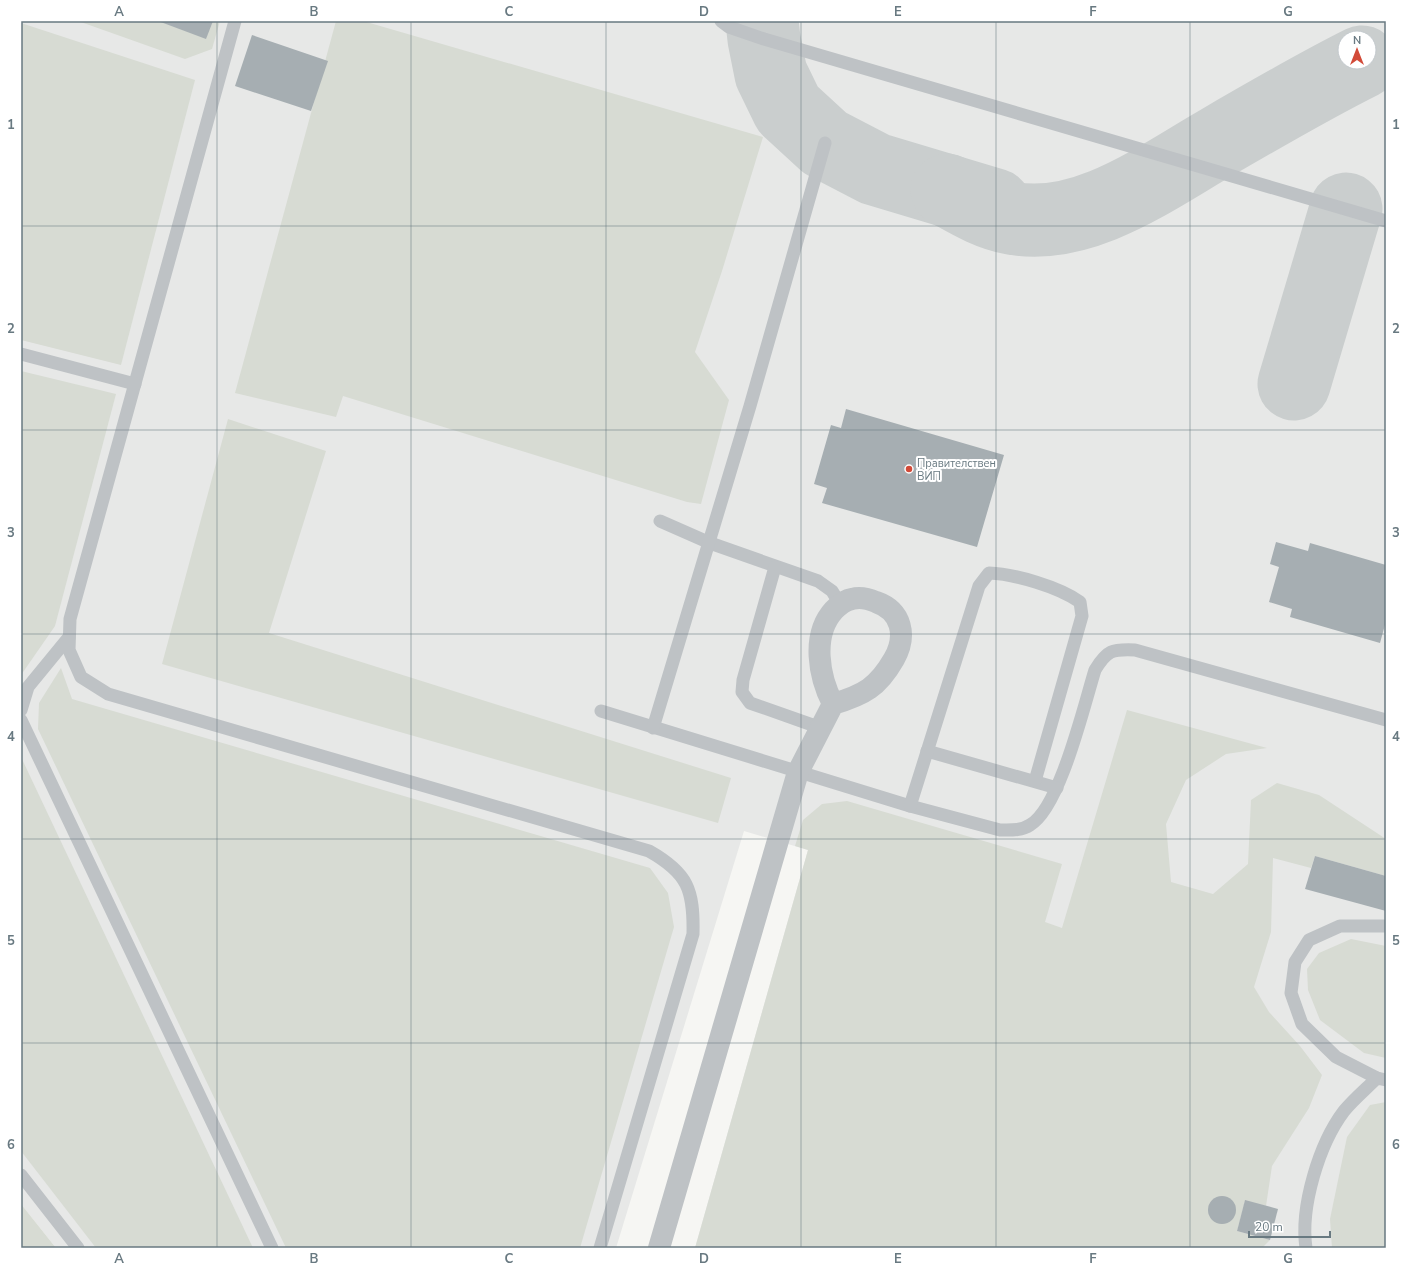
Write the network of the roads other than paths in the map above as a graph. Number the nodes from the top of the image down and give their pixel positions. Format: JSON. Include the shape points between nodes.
{"nodes":[{"id":1,"x":235,"y":21,"type":"edge"},
{"id":2,"x":721,"y":21,"type":"edge"},
{"id":3,"x":825,"y":143,"type":"dead end"},
{"id":4,"x":1386,"y":221,"type":"edge"},
{"id":5,"x":21,"y":354,"type":"edge"},
{"id":6,"x":135,"y":384,"type":"junction"},
{"id":7,"x":660,"y":521,"type":"dead end"},
{"id":8,"x":710,"y":543,"type":"junction"},
{"id":9,"x":775,"y":567,"type":"junction"},
{"id":10,"x":840,"y":604,"type":"junction"},
{"id":11,"x":69,"y":637,"type":"junction"},
{"id":12,"x":833,"y":704,"type":"junction"},
{"id":13,"x":21,"y":710,"type":"edge"},
{"id":14,"x":601,"y":711,"type":"dead end"},
{"id":15,"x":21,"y":720,"type":"edge"},
{"id":16,"x":1386,"y":720,"type":"edge"},
{"id":17,"x":653,"y":728,"type":"junction"},
{"id":18,"x":821,"y":728,"type":"junction"},
{"id":19,"x":928,"y":751,"type":"junction"},
{"id":20,"x":798,"y":772,"type":"junction"},
{"id":21,"x":1035,"y":782,"type":"junction"},
{"id":22,"x":1057,"y":788,"type":"junction"},
{"id":23,"x":910,"y":806,"type":"junction"},
{"id":24,"x":1386,"y":926,"type":"edge"},
{"id":25,"x":1381,"y":1079,"type":"edge"},
{"id":26,"x":21,"y":1174,"type":"edge"},
{"id":27,"x":78,"y":1248,"type":"edge"},
{"id":28,"x":272,"y":1248,"type":"edge"},
{"id":29,"x":600,"y":1248,"type":"edge"},
{"id":30,"x":659,"y":1248,"type":"edge"},
{"id":31,"x":1306,"y":1248,"type":"edge"}],
"edges":[{"from":1,"to":6,"type":"lane"},
{"from":2,"to":4,"type":"lane","via":[[729,27],[764,39]]},
{"from":3,"to":8,"type":"lane"},
{"from":5,"to":6,"type":"lane"},
{"from":6,"to":11,"type":"lane","via":[[70,619]]},
{"from":7,"to":8,"type":"lane"},
{"from":8,"to":9,"type":"lane"},
{"from":8,"to":17,"type":"lane"},
{"from":9,"to":10,"type":"lane","via":[[818,581],[832,591]]},
{"from":9,"to":18,"type":"lane","via":[[742,680],[742,692],[750,702]]},
{"from":10,"to":12,"type":"street","via":[[829,616],[822,631],[820,652],[826,691]]},
{"from":10,"to":12,"type":"street","via":[[852,598],[869,599],[885,605],[896,615],[900,640],[885,675],[870,689],[852,699]]},
{"from":11,"to":13,"type":"lane","via":[[28,687]]},
{"from":11,"to":29,"type":"lane","via":[[69,650],[81,677],[108,694],[649,850],[669,862],[685,881],[694,908],[692,934]]},
{"from":12,"to":18,"type":"street"},
{"from":14,"to":17,"type":"lane"},
{"from":15,"to":28,"type":"lane"},
{"from":16,"to":22,"type":"lane","via":[[1135,650],[1117,649],[1104,655],[1095,670]]},
{"from":17,"to":20,"type":"lane"},
{"from":18,"to":20,"type":"street"},
{"from":19,"to":21,"type":"lane"},
{"from":19,"to":21,"type":"lane","via":[[979,586],[989,573],[1005,574],[1068,593],[1080,602],[1082,616]]},
{"from":19,"to":23,"type":"lane"},
{"from":20,"to":23,"type":"lane"},
{"from":20,"to":30,"type":"street"},
{"from":21,"to":22,"type":"lane"},
{"from":22,"to":23,"type":"lane","via":[[1043,813],[1030,825],[1016,830],[1000,830]]},
{"from":24,"to":25,"type":"lane","via":[[1340,926],[1309,940],[1295,962],[1291,993],[1302,1024],[1336,1057]]},
{"from":25,"to":31,"type":"lane","via":[[1344,1112],[1321,1153],[1309,1192],[1304,1238]]},
{"from":26,"to":27,"type":"lane"}]}
